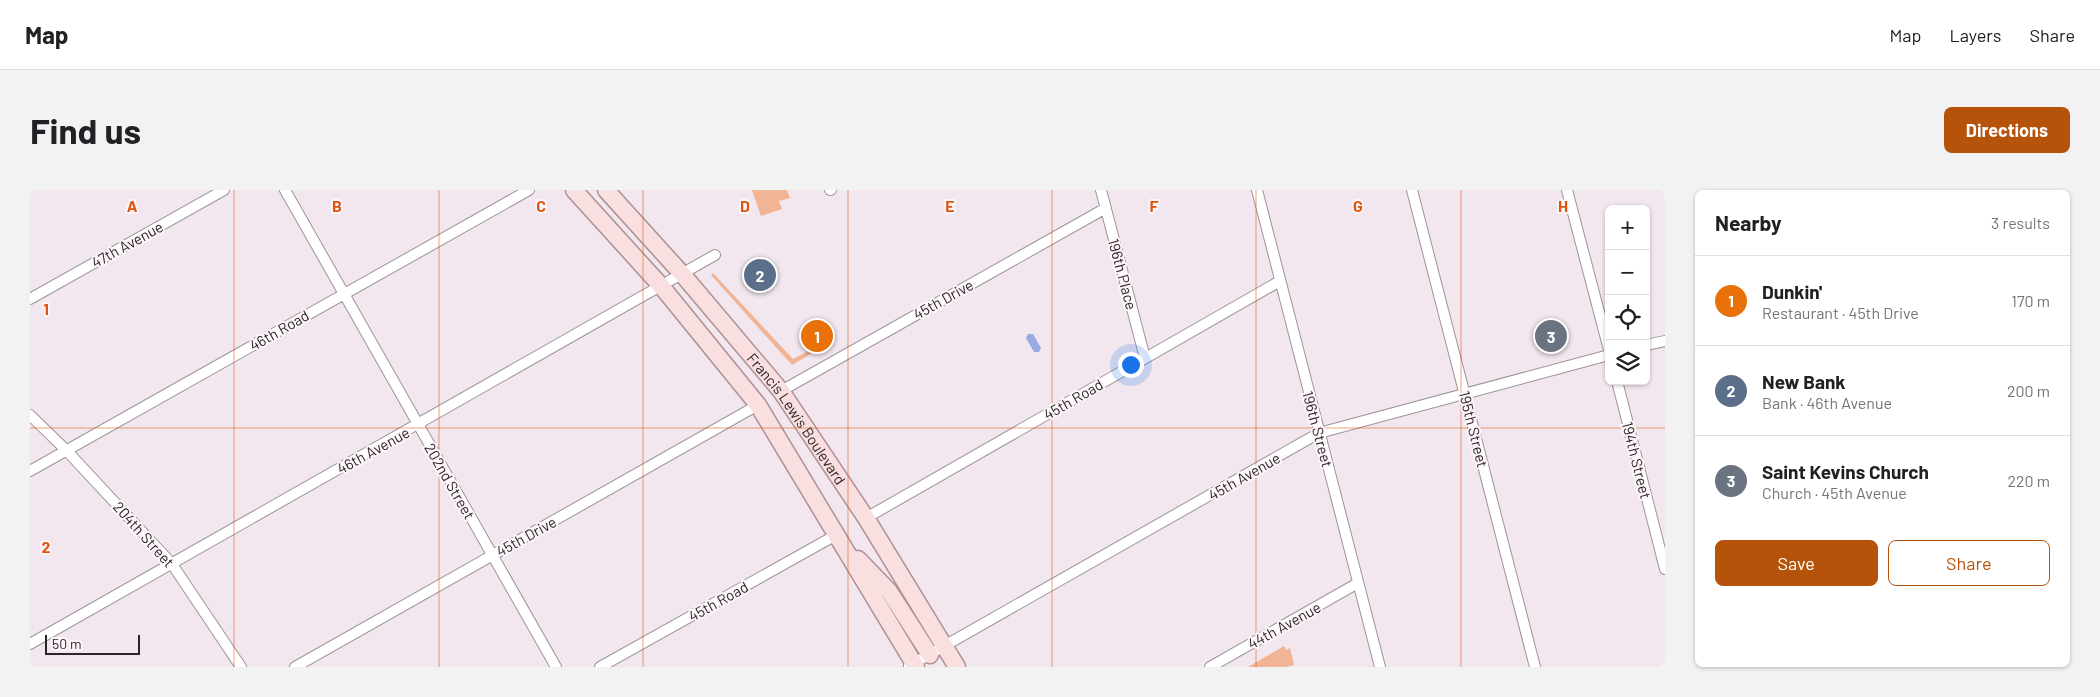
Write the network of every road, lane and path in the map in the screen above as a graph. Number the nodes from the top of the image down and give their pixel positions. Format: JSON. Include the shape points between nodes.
{"nodes":[{"id":1,"x":224,"y":190,"type":"edge"},
{"id":2,"x":285,"y":190,"type":"edge"},
{"id":3,"x":529,"y":190,"type":"edge"},
{"id":4,"x":574,"y":190,"type":"edge"},
{"id":5,"x":606,"y":190,"type":"edge"},
{"id":6,"x":1101,"y":190,"type":"edge"},
{"id":7,"x":1257,"y":190,"type":"edge"},
{"id":8,"x":1412,"y":190,"type":"edge"},
{"id":9,"x":1568,"y":190,"type":"edge"},
{"id":10,"x":1106,"y":208,"type":"junction"},
{"id":11,"x":715,"y":256,"type":"dead end"},
{"id":12,"x":683,"y":275,"type":"junction"},
{"id":13,"x":1280,"y":281,"type":"junction"},
{"id":14,"x":662,"y":287,"type":"junction"},
{"id":15,"x":343,"y":294,"type":"junction"},
{"id":16,"x":30,"y":299,"type":"edge"},
{"id":17,"x":1606,"y":340,"type":"edge"},
{"id":18,"x":1665,"y":340,"type":"edge"},
{"id":19,"x":1650,"y":344,"type":"edge"},
{"id":20,"x":1605,"y":356,"type":"edge"},
{"id":21,"x":1145,"y":358,"type":"junction"},
{"id":22,"x":1618,"y":385,"type":"edge"},
{"id":23,"x":781,"y":391,"type":"junction"},
{"id":24,"x":1464,"y":392,"type":"junction"},
{"id":25,"x":758,"y":405,"type":"junction"},
{"id":26,"x":30,"y":414,"type":"edge"},
{"id":27,"x":418,"y":425,"type":"junction"},
{"id":28,"x":1319,"y":433,"type":"junction"},
{"id":29,"x":67,"y":451,"type":"junction"},
{"id":30,"x":30,"y":471,"type":"edge"},
{"id":31,"x":866,"y":518,"type":"junction"},
{"id":32,"x":836,"y":535,"type":"junction"},
{"id":33,"x":492,"y":555,"type":"junction"},
{"id":34,"x":172,"y":564,"type":"junction"},
{"id":35,"x":1665,"y":569,"type":"edge"},
{"id":36,"x":1358,"y":583,"type":"junction"},
{"id":37,"x":30,"y":644,"type":"edge"},
{"id":38,"x":945,"y":647,"type":"junction"},
{"id":39,"x":921,"y":663,"type":"edge"},
{"id":40,"x":242,"y":667,"type":"edge"},
{"id":41,"x":295,"y":667,"type":"edge"},
{"id":42,"x":556,"y":667,"type":"edge"},
{"id":43,"x":600,"y":667,"type":"edge"},
{"id":44,"x":958,"y":667,"type":"edge"},
{"id":45,"x":1210,"y":667,"type":"edge"},
{"id":46,"x":1380,"y":667,"type":"edge"},
{"id":47,"x":1535,"y":667,"type":"edge"}],
"edges":[{"from":1,"to":16,"type":"street","name":"47th Avenue"},
{"from":2,"to":15,"type":"street","name":"202nd Street"},
{"from":3,"to":15,"type":"street","name":"46th Road"},
{"from":4,"to":14,"type":"main road","name":"Francis Lewis Boulevard"},
{"from":5,"to":12,"type":"main road","name":"Francis Lewis Boulevard"},
{"from":6,"to":10,"type":"street","name":"196th Place"},
{"from":7,"to":13,"type":"street","name":"196th Street"},
{"from":8,"to":24,"type":"street","name":"195th Street"},
{"from":9,"to":17,"type":"street"},
{"from":10,"to":21,"type":"street","name":"196th Place"},
{"from":10,"to":23,"type":"street","name":"45th Drive"},
{"from":11,"to":12,"type":"street","name":"46th Avenue"},
{"from":12,"to":14,"type":"street","name":"46th Avenue"},
{"from":12,"to":23,"type":"main road","name":"Francis Lewis Boulevard"},
{"from":13,"to":21,"type":"street","name":"45th Road"},
{"from":13,"to":28,"type":"street","name":"196th Street"},
{"from":14,"to":25,"type":"main road","name":"Francis Lewis Boulevard"},
{"from":14,"to":27,"type":"street","name":"46th Avenue"},
{"from":15,"to":27,"type":"street","name":"202nd Street"},
{"from":15,"to":29,"type":"street","name":"46th Road"},
{"from":18,"to":19,"type":"street"},
{"from":20,"to":24,"type":"street","name":"45th Avenue"},
{"from":21,"to":31,"type":"street","name":"45th Road"},
{"from":22,"to":35,"type":"street","name":"194th Street"},
{"from":23,"to":31,"type":"main road","name":"Francis Lewis Boulevard"},
{"from":24,"to":28,"type":"street","name":"45th Avenue"},
{"from":24,"to":47,"type":"street","name":"195th Street"},
{"from":25,"to":32,"type":"main road","name":"Francis Lewis Boulevard"},
{"from":25,"to":33,"type":"street","name":"45th Drive"},
{"from":26,"to":29,"type":"street","name":"204th Street"},
{"from":27,"to":33,"type":"street","name":"202nd Street"},
{"from":27,"to":34,"type":"street","name":"46th Avenue"},
{"from":28,"to":36,"type":"street","name":"196th Street"},
{"from":28,"to":38,"type":"street","name":"45th Avenue"},
{"from":29,"to":30,"type":"street","name":"46th Road"},
{"from":29,"to":34,"type":"street","name":"204th Street"},
{"from":31,"to":38,"type":"main road","name":"Francis Lewis Boulevard"},
{"from":32,"to":39,"type":"main road","name":"Francis Lewis Boulevard"},
{"from":32,"to":43,"type":"street","name":"45th Road"},
{"from":33,"to":41,"type":"street","name":"45th Drive"},
{"from":33,"to":42,"type":"street","name":"202nd Street"},
{"from":34,"to":37,"type":"street","name":"46th Avenue"},
{"from":34,"to":40,"type":"street","name":"204th Street"},
{"from":36,"to":45,"type":"street","name":"44th Avenue"},
{"from":36,"to":46,"type":"street","name":"196th Street"},
{"from":38,"to":39,"type":"street","name":"45th Avenue"},
{"from":38,"to":44,"type":"main road","name":"Francis Lewis Boulevard"}]}
